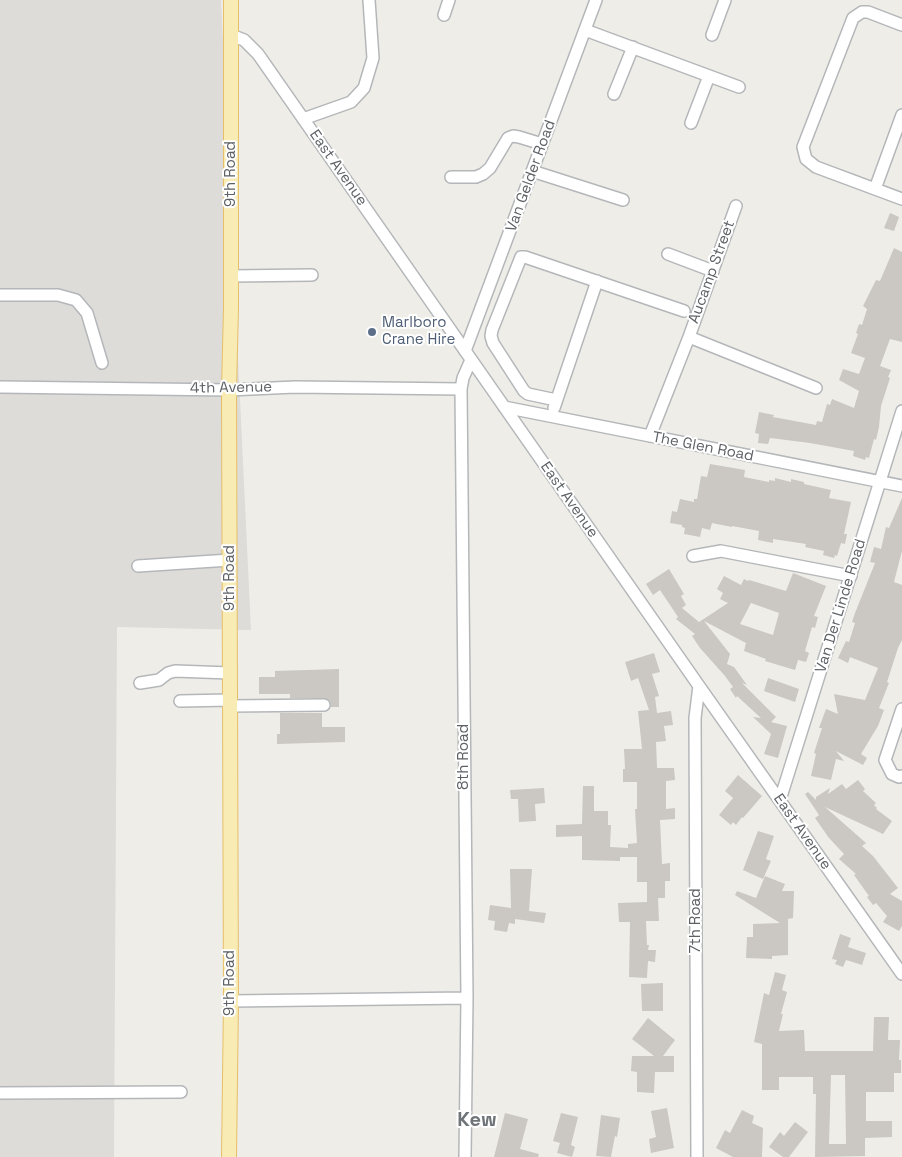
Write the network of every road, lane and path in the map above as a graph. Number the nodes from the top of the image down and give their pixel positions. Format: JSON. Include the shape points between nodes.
{"nodes":[{"id":1,"x":231,"y":0,"type":"edge"},
{"id":2,"x":369,"y":0,"type":"edge"},
{"id":3,"x":449,"y":0,"type":"edge"},
{"id":4,"x":596,"y":0,"type":"edge"},
{"id":5,"x":725,"y":0,"type":"edge"},
{"id":6,"x":444,"y":15,"type":"dead end"},
{"id":7,"x":902,"y":25,"type":"edge"},
{"id":8,"x":585,"y":30,"type":"junction"},
{"id":9,"x":231,"y":34,"type":"junction"},
{"id":10,"x":712,"y":35,"type":"dead end"},
{"id":11,"x":633,"y":47,"type":"junction"},
{"id":12,"x":709,"y":76,"type":"junction"},
{"id":13,"x":739,"y":86,"type":"dead end"},
{"id":14,"x":614,"y":94,"type":"dead end"},
{"id":15,"x":902,"y":115,"type":"edge"},
{"id":16,"x":303,"y":119,"type":"junction"},
{"id":17,"x":691,"y":123,"type":"dead end"},
{"id":18,"x":542,"y":144,"type":"junction"},
{"id":19,"x":532,"y":172,"type":"junction"},
{"id":20,"x":451,"y":177,"type":"dead end"},
{"id":21,"x":875,"y":188,"type":"junction"},
{"id":22,"x":902,"y":199,"type":"edge"},
{"id":23,"x":623,"y":200,"type":"dead end"},
{"id":24,"x":736,"y":206,"type":"dead end"},
{"id":25,"x":668,"y":254,"type":"dead end"},
{"id":26,"x":713,"y":270,"type":"junction"},
{"id":27,"x":312,"y":275,"type":"dead end"},
{"id":28,"x":231,"y":276,"type":"junction"},
{"id":29,"x":597,"y":281,"type":"junction"},
{"id":30,"x":0,"y":296,"type":"edge"},
{"id":31,"x":684,"y":311,"type":"dead end"},
{"id":32,"x":689,"y":337,"type":"junction"},
{"id":33,"x":468,"y":356,"type":"junction"},
{"id":34,"x":102,"y":363,"type":"dead end"},
{"id":35,"x":0,"y":387,"type":"edge"},
{"id":36,"x":816,"y":388,"type":"dead end"},
{"id":37,"x":461,"y":389,"type":"junction"},
{"id":38,"x":229,"y":390,"type":"junction"},
{"id":39,"x":556,"y":400,"type":"junction"},
{"id":40,"x":504,"y":407,"type":"junction"},
{"id":41,"x":902,"y":411,"type":"edge"},
{"id":42,"x":551,"y":416,"type":"junction"},
{"id":43,"x":650,"y":436,"type":"junction"},
{"id":44,"x":880,"y":481,"type":"junction"},
{"id":45,"x":902,"y":486,"type":"edge"},
{"id":46,"x":693,"y":556,"type":"dead end"},
{"id":47,"x":230,"y":560,"type":"junction"},
{"id":48,"x":138,"y":566,"type":"dead end"},
{"id":49,"x":851,"y":576,"type":"junction"},
{"id":50,"x":230,"y":673,"type":"junction"},
{"id":51,"x":140,"y":683,"type":"dead end"},
{"id":52,"x":699,"y":686,"type":"junction"},
{"id":53,"x":180,"y":702,"type":"dead end"},
{"id":54,"x":230,"y":703,"type":"junction"},
{"id":55,"x":324,"y":705,"type":"dead end"},
{"id":56,"x":902,"y":709,"type":"edge"},
{"id":57,"x":902,"y":776,"type":"edge"},
{"id":58,"x":780,"y":800,"type":"junction"},
{"id":59,"x":896,"y":958,"type":"edge"},
{"id":60,"x":902,"y":974,"type":"edge"},
{"id":61,"x":467,"y":998,"type":"junction"},
{"id":62,"x":231,"y":1001,"type":"junction"},
{"id":63,"x":180,"y":1092,"type":"dead end"},
{"id":64,"x":0,"y":1093,"type":"edge"},
{"id":65,"x":229,"y":1157,"type":"edge"},
{"id":66,"x":465,"y":1157,"type":"edge"},
{"id":67,"x":697,"y":1157,"type":"edge"}],
"edges":[{"from":1,"to":9,"type":"main road","name":"9th Road"},
{"from":2,"to":16,"type":"street","via":[[373,58],[364,88],[352,102]]},
{"from":3,"to":6,"type":"street"},
{"from":4,"to":8,"type":"street","name":"Van Gelder Road"},
{"from":5,"to":10,"type":"street"},
{"from":7,"to":21,"type":"street","via":[[868,12],[853,18],[803,147],[806,159],[816,167]]},
{"from":8,"to":11,"type":"street"},
{"from":8,"to":18,"type":"street","name":"Van Gelder Road"},
{"from":9,"to":16,"type":"street","name":"East Avenue","via":[[253,47]]},
{"from":9,"to":28,"type":"main road","name":"9th Road"},
{"from":11,"to":12,"type":"street"},
{"from":11,"to":14,"type":"street"},
{"from":12,"to":13,"type":"street"},
{"from":12,"to":17,"type":"street"},
{"from":15,"to":21,"type":"street"},
{"from":16,"to":33,"type":"street","name":"East Avenue"},
{"from":18,"to":19,"type":"street","name":"Van Gelder Road"},
{"from":18,"to":20,"type":"street","via":[[513,136],[508,138],[483,174]]},
{"from":19,"to":23,"type":"street"},
{"from":19,"to":33,"type":"street","name":"Van Gelder Road"},
{"from":21,"to":22,"type":"street"},
{"from":24,"to":26,"type":"street","name":"Aucamp Street"},
{"from":25,"to":26,"type":"street"},
{"from":26,"to":32,"type":"street","name":"Aucamp Street"},
{"from":27,"to":28,"type":"street"},
{"from":28,"to":38,"type":"main road","name":"9th Road"},
{"from":29,"to":31,"type":"street"},
{"from":29,"to":39,"type":"street"},
{"from":29,"to":39,"type":"street","via":[[521,257],[492,330],[493,343],[524,391]]},
{"from":30,"to":34,"type":"street","via":[[58,295],[76,300],[88,313]]},
{"from":32,"to":36,"type":"street","name":"Aucamp Street"},
{"from":32,"to":43,"type":"street","name":"Aucamp Street"},
{"from":33,"to":37,"type":"street","name":"8th Road"},
{"from":33,"to":40,"type":"street","name":"East Avenue"},
{"from":35,"to":38,"type":"street","name":"4th Avenue"},
{"from":37,"to":38,"type":"street","name":"4th Avenue","via":[[295,387]]},
{"from":37,"to":61,"type":"street","name":"8th Road"},
{"from":38,"to":47,"type":"main road","name":"9th Road"},
{"from":39,"to":42,"type":"street"},
{"from":40,"to":42,"type":"street","name":"The Glen Road"},
{"from":40,"to":52,"type":"street","name":"East Avenue"},
{"from":41,"to":44,"type":"street","name":"Van Der Linde Road"},
{"from":42,"to":43,"type":"street","name":"The Glen Road"},
{"from":43,"to":44,"type":"street","name":"The Glen Road"},
{"from":44,"to":45,"type":"street","name":"The Glen Road"},
{"from":44,"to":49,"type":"street","name":"Van Der Linde Road"},
{"from":46,"to":49,"type":"street","via":[[721,550]]},
{"from":47,"to":48,"type":"street"},
{"from":47,"to":50,"type":"main road","name":"9th Road"},
{"from":49,"to":58,"type":"street","name":"Van Der Linde Road"},
{"from":50,"to":51,"type":"street","via":[[175,671],[159,680]]},
{"from":50,"to":54,"type":"main road","name":"9th Road"},
{"from":52,"to":58,"type":"street","name":"East Avenue"},
{"from":52,"to":67,"type":"street","name":"7th Road","via":[[695,718]]},
{"from":53,"to":54,"type":"street"},
{"from":54,"to":55,"type":"street"},
{"from":54,"to":62,"type":"main road","name":"9th Road"},
{"from":56,"to":57,"type":"street","via":[[885,760],[892,774]]},
{"from":58,"to":59,"type":"street","name":"East Avenue"},
{"from":59,"to":60,"type":"street","name":"East Avenue"},
{"from":61,"to":62,"type":"street"},
{"from":61,"to":66,"type":"street","name":"8th Road"},
{"from":62,"to":65,"type":"main road","name":"9th Road"},
{"from":63,"to":64,"type":"street"}]}
